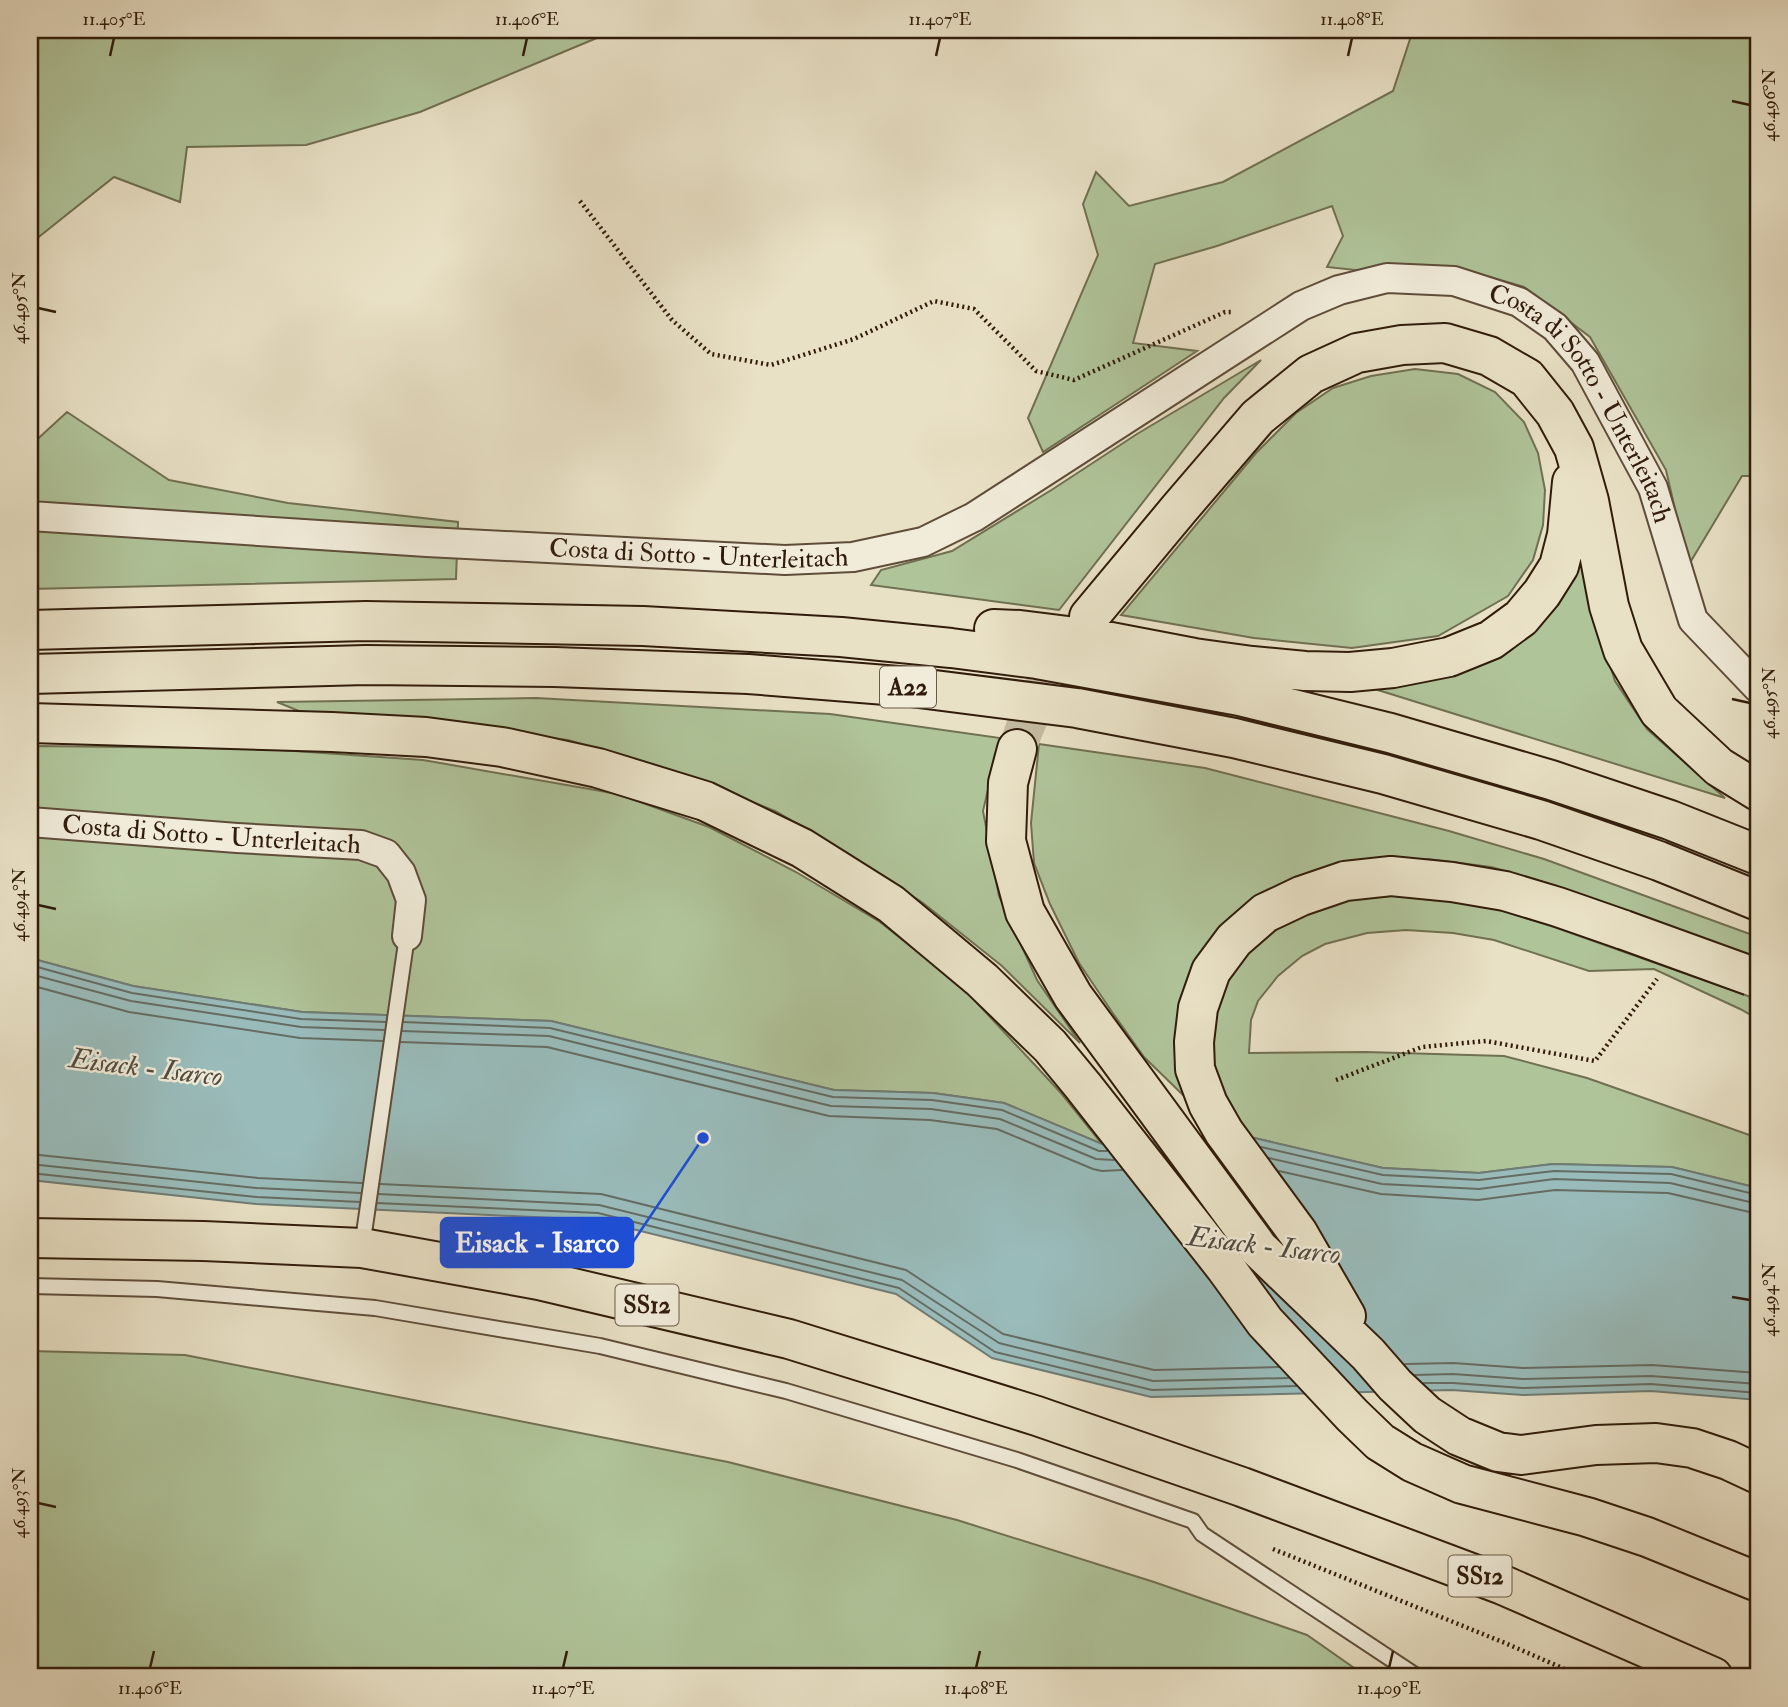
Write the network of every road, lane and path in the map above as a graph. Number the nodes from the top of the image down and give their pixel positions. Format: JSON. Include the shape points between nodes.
{"nodes":[{"id":1,"x":580,"y":201,"type":"dead end"},
{"id":2,"x":1238,"y":311,"type":"dead end"},
{"id":3,"x":1574,"y":448,"type":"junction"},
{"id":4,"x":30,"y":516,"type":"edge"},
{"id":5,"x":1089,"y":617,"type":"tunnel mouth"},
{"id":6,"x":30,"y":630,"type":"edge"},
{"id":7,"x":841,"y":637,"type":"junction"},
{"id":8,"x":30,"y":674,"type":"edge"},
{"id":9,"x":1758,"y":688,"type":"edge"},
{"id":10,"x":30,"y":723,"type":"edge"},
{"id":11,"x":1017,"y":749,"type":"tunnel mouth"},
{"id":12,"x":1758,"y":791,"type":"edge"},
{"id":13,"x":30,"y":822,"type":"edge"},
{"id":14,"x":1758,"y":855,"type":"edge"},
{"id":15,"x":1758,"y":901,"type":"edge"},
{"id":16,"x":407,"y":936,"type":"joint"},
{"id":17,"x":1661,"y":973,"type":"dead end"},
{"id":18,"x":1755,"y":977,"type":"edge"},
{"id":19,"x":1336,"y":1080,"type":"dead end"},
{"id":20,"x":364,"y":1235,"type":"junction"},
{"id":21,"x":30,"y":1238,"type":"edge"},
{"id":22,"x":1259,"y":1249,"type":"junction"},
{"id":23,"x":30,"y":1286,"type":"edge"},
{"id":24,"x":1368,"y":1354,"type":"junction"},
{"id":25,"x":1318,"y":1379,"type":"junction"},
{"id":26,"x":1758,"y":1474,"type":"edge"},
{"id":27,"x":1270,"y":1548,"type":"dead end"},
{"id":28,"x":1758,"y":1582,"type":"edge"},
{"id":29,"x":1418,"y":1677,"type":"edge"},
{"id":30,"x":1583,"y":1677,"type":"edge"},
{"id":31,"x":1713,"y":1677,"type":"edge"}],
"edges":[{"from":1,"to":2,"type":"path","via":[[672,320],[711,354],[771,365],[854,339],[934,301],[974,309],[1036,371],[1074,380],[1225,312]]},
{"from":3,"to":5,"type":"main road","via":[[1527,378],[1489,356],[1446,343],[1357,353],[1311,374],[1258,417]]},
{"from":3,"to":7,"type":"main road","via":[[1567,535],[1559,566],[1521,618],[1491,640],[1449,657],[1393,668],[1306,671],[1020,630],[962,627]]},
{"from":3,"to":12,"type":"main road","via":[[1623,650],[1659,711],[1719,767]]},
{"from":4,"to":9,"type":"street","name":"Costa di Sotto - Unterleitach","via":[[472,545],[785,560],[853,557],[923,542],[974,517],[1301,306],[1387,278],[1454,281],[1519,302],[1555,327],[1585,362],[1653,488],[1693,620]]},
{"from":6,"to":7,"type":"main road","number":"A22","via":[[366,621],[643,626]]},
{"from":7,"to":14,"type":"main road","number":"A22","via":[[1037,659],[1253,699],[1552,780]]},
{"from":8,"to":15,"type":"main road","number":"A22","via":[[366,665],[555,667],[789,677],[1077,708],[1234,738],[1383,774],[1541,820]]},
{"from":10,"to":25,"type":"main road","via":[[332,732],[502,747],[598,768],[705,800],[802,848],[891,904],[982,980],[1050,1046],[1265,1322]]},
{"from":11,"to":22,"type":"main road","via":[[1008,783],[1006,841],[1025,912],[1073,996]]},
{"from":13,"to":16,"type":"street","name":"Costa di Sotto - Unterleitach","via":[[361,845],[386,854],[401,873],[411,900]]},
{"from":16,"to":20,"type":"lane"},
{"from":17,"to":19,"type":"path","via":[[1595,1061],[1486,1041],[1422,1047]]},
{"from":18,"to":24,"type":"main road","bridge":true,"via":[[1505,891],[1391,876],[1345,881],[1301,896],[1265,913],[1234,940],[1211,971],[1198,1008],[1195,1069],[1224,1132],[1298,1233]]},
{"from":20,"to":21,"type":"main road","number":"SS12","via":[[203,1241]]},
{"from":20,"to":31,"type":"main road","number":"SS12","via":[[789,1339],[1037,1416],[1503,1585]]},
{"from":22,"to":24,"type":"main road"},
{"from":22,"to":25,"type":"main road"},
{"from":23,"to":29,"type":"lane","via":[[157,1289],[374,1308],[600,1346],[786,1391],[1017,1460],[1194,1521],[1202,1534]]},
{"from":24,"to":26,"type":"main road","via":[[1427,1415],[1498,1452],[1521,1455],[1656,1443],[1692,1448]]},
{"from":25,"to":28,"type":"main road","via":[[1380,1442],[1412,1462],[1462,1484],[1647,1537]]},
{"from":27,"to":30,"type":"path"}]}
